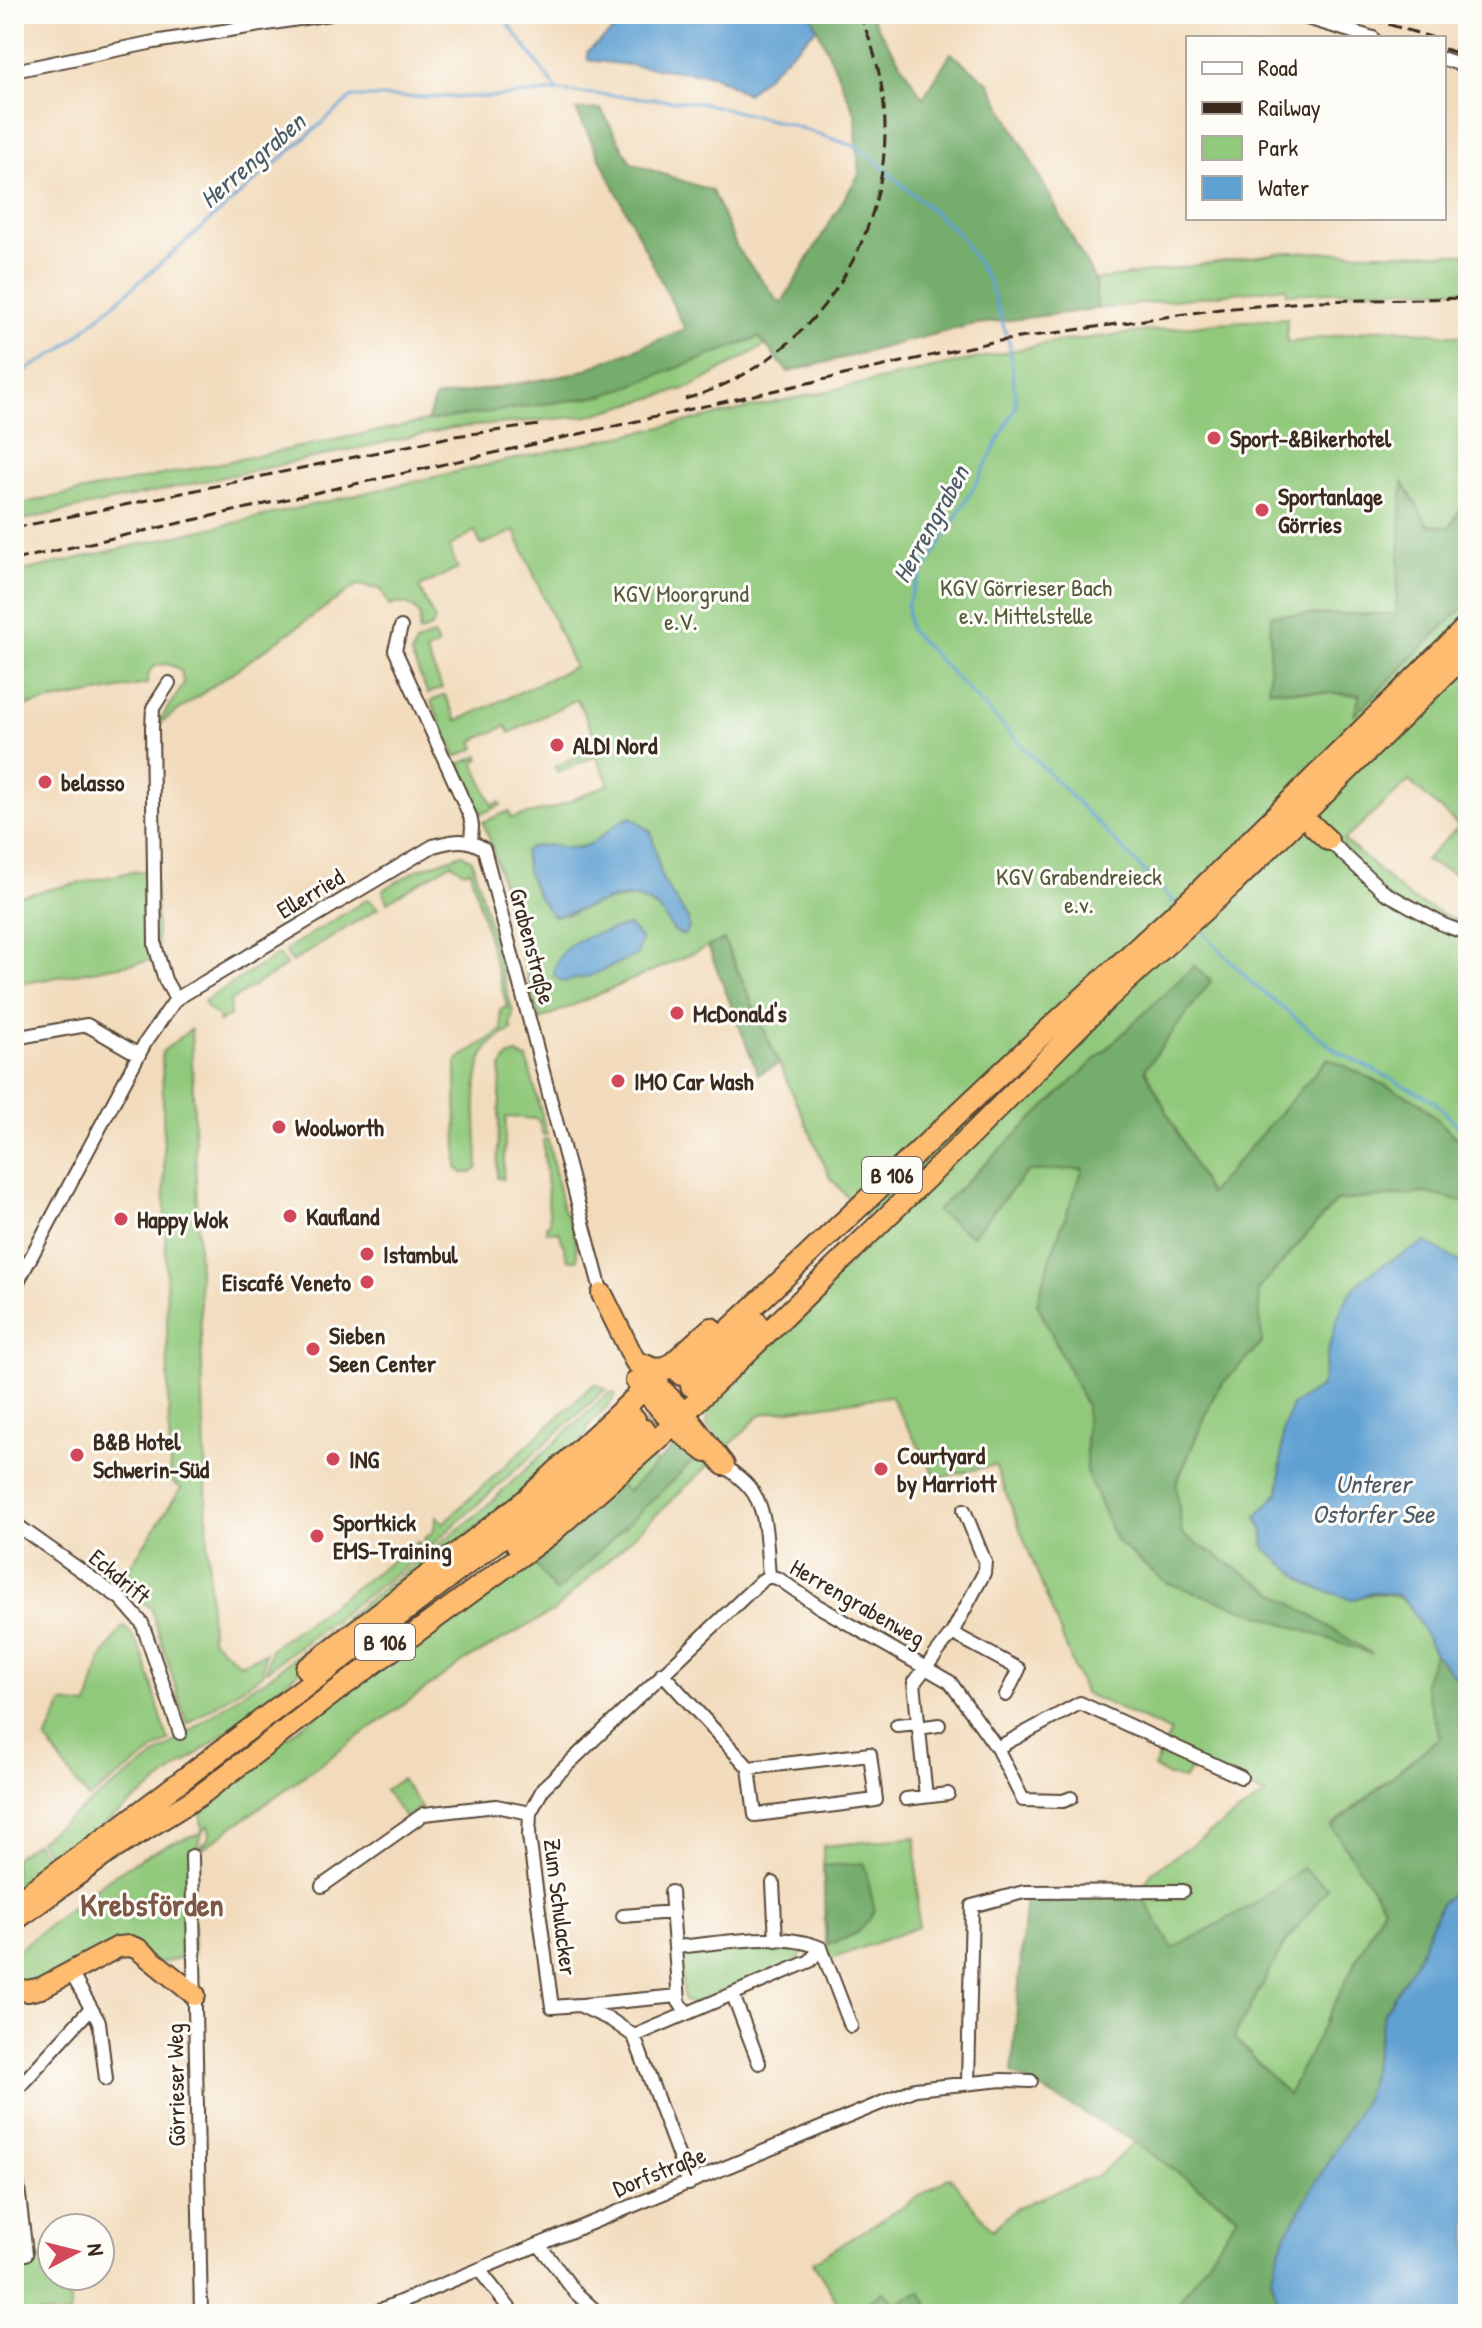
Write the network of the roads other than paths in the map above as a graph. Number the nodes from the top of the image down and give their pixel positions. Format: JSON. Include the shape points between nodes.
{"nodes":[{"id":1,"x":330,"y":14,"type":"edge"},
{"id":2,"x":1294,"y":14,"type":"edge"},
{"id":3,"x":1366,"y":36,"type":"edge"},
{"id":4,"x":1446,"y":60,"type":"edge"},
{"id":5,"x":1468,"y":67,"type":"edge"},
{"id":6,"x":14,"y":71,"type":"edge"},
{"id":7,"x":1468,"y":625,"type":"edge"},
{"id":8,"x":401,"y":627,"type":"dead end"},
{"id":9,"x":1468,"y":652,"type":"edge"},
{"id":10,"x":169,"y":683,"type":"dead end"},
{"id":11,"x":1319,"y":801,"type":"junction"},
{"id":12,"x":1321,"y":833,"type":"junction"},
{"id":13,"x":471,"y":842,"type":"junction"},
{"id":14,"x":1235,"y":882,"type":"junction"},
{"id":15,"x":1203,"y":900,"type":"junction"},
{"id":16,"x":1468,"y":934,"type":"edge"},
{"id":17,"x":1110,"y":985,"type":"junction"},
{"id":18,"x":176,"y":999,"type":"junction"},
{"id":19,"x":14,"y":1038,"type":"edge"},
{"id":20,"x":139,"y":1055,"type":"junction"},
{"id":21,"x":14,"y":1289,"type":"edge"},
{"id":22,"x":602,"y":1294,"type":"joint"},
{"id":23,"x":630,"y":1364,"type":"junction"},
{"id":24,"x":666,"y":1405,"type":"junction"},
{"id":25,"x":724,"y":1465,"type":"joint"},
{"id":26,"x":964,"y":1510,"type":"dead end"},
{"id":27,"x":14,"y":1523,"type":"edge"},
{"id":28,"x":769,"y":1576,"type":"junction"},
{"id":29,"x":952,"y":1633,"type":"junction"},
{"id":30,"x":924,"y":1666,"type":"junction"},
{"id":31,"x":662,"y":1673,"type":"junction"},
{"id":32,"x":1006,"y":1695,"type":"dead end"},
{"id":33,"x":897,"y":1725,"type":"dead end"},
{"id":34,"x":918,"y":1725,"type":"junction"},
{"id":35,"x":939,"y":1725,"type":"dead end"},
{"id":36,"x":180,"y":1733,"type":"dead end"},
{"id":37,"x":997,"y":1748,"type":"junction"},
{"id":38,"x":1181,"y":1750,"type":"junction"},
{"id":39,"x":1174,"y":1762,"type":"dead end"},
{"id":40,"x":749,"y":1768,"type":"junction"},
{"id":41,"x":1241,"y":1777,"type":"dead end"},
{"id":42,"x":948,"y":1794,"type":"dead end"},
{"id":43,"x":926,"y":1796,"type":"junction"},
{"id":44,"x":1071,"y":1798,"type":"dead end"},
{"id":45,"x":906,"y":1799,"type":"dead end"},
{"id":46,"x":530,"y":1813,"type":"junction"},
{"id":47,"x":114,"y":1840,"type":"junction"},
{"id":48,"x":192,"y":1856,"type":"dead end"},
{"id":49,"x":773,"y":1883,"type":"dead end"},
{"id":50,"x":322,"y":1886,"type":"dead end"},
{"id":51,"x":1183,"y":1891,"type":"dead end"},
{"id":52,"x":671,"y":1892,"type":"dead end"},
{"id":53,"x":14,"y":1903,"type":"edge"},
{"id":54,"x":39,"y":1904,"type":"junction"},
{"id":55,"x":673,"y":1912,"type":"junction"},
{"id":56,"x":623,"y":1916,"type":"dead end"},
{"id":57,"x":14,"y":1921,"type":"edge"},
{"id":58,"x":14,"y":1928,"type":"edge"},
{"id":59,"x":776,"y":1940,"type":"junction"},
{"id":60,"x":675,"y":1947,"type":"junction"},
{"id":61,"x":821,"y":1948,"type":"junction"},
{"id":62,"x":71,"y":1973,"type":"junction"},
{"id":63,"x":15,"y":1989,"type":"edge"},
{"id":64,"x":195,"y":1995,"type":"junction"},
{"id":65,"x":733,"y":1995,"type":"junction"},
{"id":66,"x":678,"y":1996,"type":"junction"},
{"id":67,"x":579,"y":2005,"type":"junction"},
{"id":68,"x":91,"y":2008,"type":"junction"},
{"id":69,"x":687,"y":2013,"type":"junction"},
{"id":70,"x":851,"y":2026,"type":"dead end"},
{"id":71,"x":634,"y":2036,"type":"junction"},
{"id":72,"x":759,"y":2063,"type":"dead end"},
{"id":73,"x":106,"y":2079,"type":"dead end"},
{"id":74,"x":1031,"y":2081,"type":"dead end"},
{"id":75,"x":968,"y":2083,"type":"junction"},
{"id":76,"x":14,"y":2088,"type":"edge"},
{"id":77,"x":14,"y":2154,"type":"edge"},
{"id":78,"x":689,"y":2184,"type":"junction"},
{"id":79,"x":18,"y":2213,"type":"edge"},
{"id":80,"x":540,"y":2246,"type":"junction"},
{"id":81,"x":26,"y":2254,"type":"dead end"},
{"id":82,"x":480,"y":2271,"type":"junction"},
{"id":83,"x":201,"y":2314,"type":"edge"},
{"id":84,"x":371,"y":2314,"type":"edge"},
{"id":85,"x":514,"y":2314,"type":"edge"},
{"id":86,"x":599,"y":2314,"type":"edge"}],
"edges":[{"from":1,"to":6,"type":"street"},
{"from":2,"to":3,"type":"street"},
{"from":4,"to":5,"type":"street"},
{"from":7,"to":15,"type":"highway","number":"B 106"},
{"from":8,"to":13,"type":"street","name":"Grabenstraße","via":[[395,650],[470,816]]},
{"from":9,"to":11,"type":"highway","number":"B 106"},
{"from":10,"to":18,"type":"street","via":[[153,708],[155,945]]},
{"from":11,"to":12,"type":"highway"},
{"from":11,"to":14,"type":"highway","number":"B 106"},
{"from":12,"to":14,"type":"highway","via":[[1291,834]]},
{"from":12,"to":16,"type":"street","via":[[1384,892]]},
{"from":13,"to":18,"type":"street","name":"Ellerried","via":[[433,846]]},
{"from":13,"to":22,"type":"street","name":"Grabenstraße","via":[[484,849]]},
{"from":14,"to":15,"type":"highway","number":"B 106"},
{"from":15,"to":17,"type":"highway","number":"B 106"},
{"from":17,"to":24,"type":"highway","number":"B 106"},
{"from":17,"to":24,"type":"highway","via":[[1057,1012],[893,1156]]},
{"from":18,"to":20,"type":"street","name":"Ellerried"},
{"from":19,"to":20,"type":"street","via":[[87,1025]]},
{"from":20,"to":21,"type":"street","name":"Ellerried"},
{"from":22,"to":23,"type":"highway"},
{"from":23,"to":24,"type":"highway"},
{"from":23,"to":24,"type":"highway","via":[[655,1369]]},
{"from":24,"to":25,"type":"highway"},
{"from":24,"to":47,"type":"highway","number":"B 106"},
{"from":24,"to":47,"type":"highway","via":[[549,1535],[199,1796]]},
{"from":25,"to":28,"type":"street","via":[[758,1499]]},
{"from":26,"to":29,"type":"street","name":"Herrengrabenweg","via":[[985,1562],[984,1573]]},
{"from":27,"to":36,"type":"street","name":"Eckdrift","via":[[121,1599],[142,1623]]},
{"from":28,"to":30,"type":"street","name":"Herrengrabenweg"},
{"from":28,"to":31,"type":"street","name":"Zum Schulacker"},
{"from":29,"to":30,"type":"street","name":"Herrengrabenweg"},
{"from":29,"to":32,"type":"street","name":"Herrengrabenweg","via":[[1019,1669]]},
{"from":30,"to":34,"type":"street","name":"Herrengrabenweg","via":[[914,1683]]},
{"from":30,"to":37,"type":"street","name":"Herrengrabenweg","via":[[950,1682]]},
{"from":31,"to":40,"type":"street"},
{"from":31,"to":46,"type":"street","name":"Zum Schulacker","via":[[544,1787]]},
{"from":33,"to":34,"type":"street"},
{"from":34,"to":35,"type":"street"},
{"from":34,"to":43,"type":"street","name":"Herrengrabenweg"},
{"from":37,"to":38,"type":"street","via":[[1080,1703]]},
{"from":37,"to":44,"type":"street","name":"Herrengrabenweg","via":[[1023,1800]]},
{"from":38,"to":39,"type":"street"},
{"from":38,"to":41,"type":"street"},
{"from":40,"to":40,"type":"street","via":[[870,1754],[876,1800],[755,1815]]},
{"from":42,"to":43,"type":"street"},
{"from":43,"to":45,"type":"street"},
{"from":46,"to":50,"type":"street","via":[[496,1806],[424,1814]]},
{"from":46,"to":67,"type":"street","name":"Zum Schulacker","via":[[552,2007]]},
{"from":47,"to":53,"type":"highway","number":"B 106"},
{"from":47,"to":54,"type":"highway","number":"B 106"},
{"from":48,"to":64,"type":"street","name":"Görrieser Weg"},
{"from":49,"to":59,"type":"street"},
{"from":51,"to":75,"type":"street","via":[[1024,1892],[972,1906]]},
{"from":52,"to":55,"type":"street"},
{"from":54,"to":57,"type":"highway","number":"B 106"},
{"from":54,"to":58,"type":"highway"},
{"from":55,"to":56,"type":"street"},
{"from":55,"to":60,"type":"street"},
{"from":59,"to":60,"type":"street"},
{"from":59,"to":61,"type":"street","via":[[800,1940]]},
{"from":60,"to":66,"type":"street"},
{"from":61,"to":65,"type":"street","via":[[810,1961]]},
{"from":61,"to":70,"type":"street"},
{"from":62,"to":63,"type":"highway","via":[[41,1988]]},
{"from":62,"to":64,"type":"highway","via":[[118,1947],[130,1946]]},
{"from":62,"to":68,"type":"street"},
{"from":64,"to":83,"type":"street","name":"Görrieser Weg"},
{"from":65,"to":69,"type":"street"},
{"from":65,"to":72,"type":"street"},
{"from":66,"to":67,"type":"street"},
{"from":66,"to":69,"type":"street"},
{"from":67,"to":71,"type":"street"},
{"from":68,"to":73,"type":"street","via":[[99,2022]]},
{"from":68,"to":76,"type":"street"},
{"from":69,"to":71,"type":"street"},
{"from":71,"to":78,"type":"street"},
{"from":74,"to":75,"type":"street","name":"Dorfstraße"},
{"from":75,"to":78,"type":"street","name":"Dorfstraße","via":[[915,2089]]},
{"from":77,"to":79,"type":"street"},
{"from":78,"to":80,"type":"street","name":"Dorfstraße"},
{"from":79,"to":81,"type":"street"},
{"from":80,"to":82,"type":"street","name":"Dorfstraße"},
{"from":80,"to":86,"type":"street"},
{"from":82,"to":84,"type":"street","name":"Dorfstraße"},
{"from":82,"to":85,"type":"street"}]}
